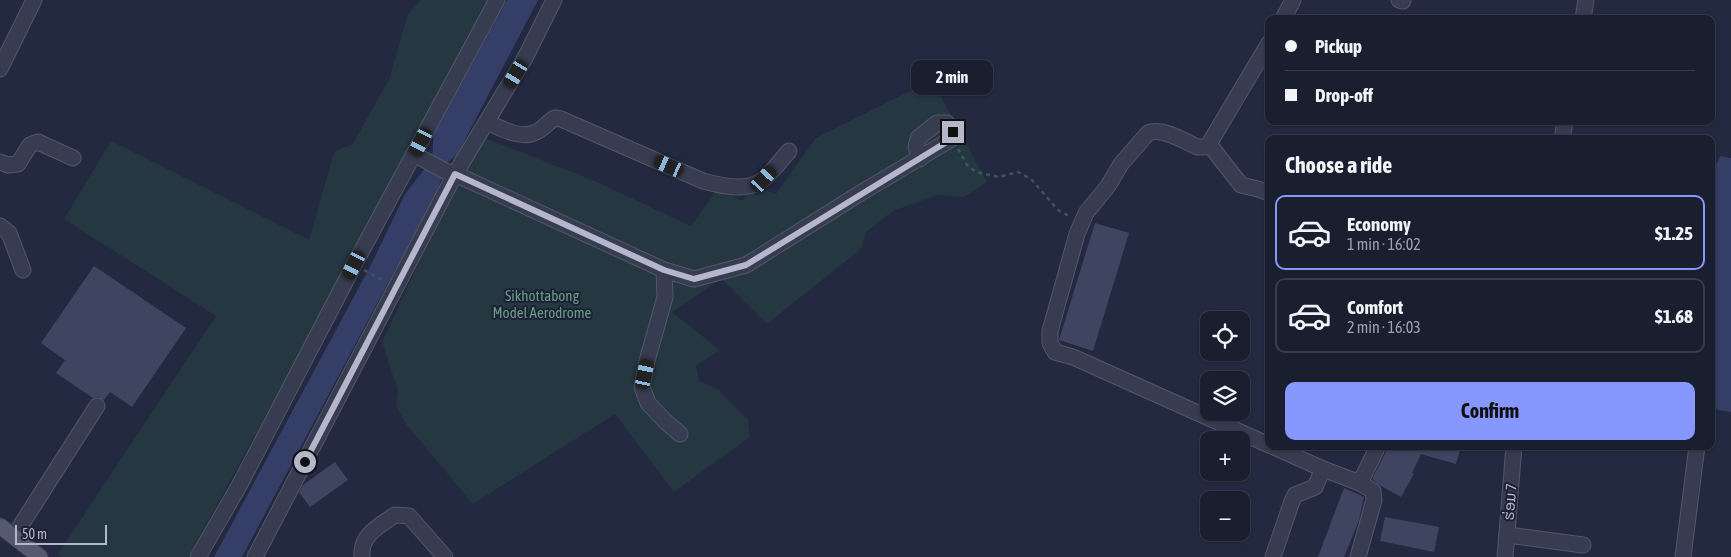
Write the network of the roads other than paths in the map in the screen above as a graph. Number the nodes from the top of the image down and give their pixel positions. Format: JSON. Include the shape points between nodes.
{"nodes":[{"id":1,"x":34,"y":0,"type":"edge"},
{"id":2,"x":497,"y":0,"type":"edge"},
{"id":3,"x":554,"y":0,"type":"edge"},
{"id":4,"x":1293,"y":0,"type":"edge"},
{"id":5,"x":1586,"y":0,"type":"edge"},
{"id":6,"x":1285,"y":15,"type":"edge"},
{"id":7,"x":1584,"y":15,"type":"edge"},
{"id":8,"x":1265,"y":50,"type":"edge"},
{"id":9,"x":0,"y":69,"type":"edge"},
{"id":10,"x":486,"y":122,"type":"junction"},
{"id":11,"x":1209,"y":144,"type":"junction"},
{"id":12,"x":789,"y":151,"type":"dead end"},
{"id":13,"x":419,"y":157,"type":"junction"},
{"id":14,"x":73,"y":158,"type":"dead end"},
{"id":15,"x":920,"y":159,"type":"junction"},
{"id":16,"x":0,"y":162,"type":"edge"},
{"id":17,"x":450,"y":172,"type":"junction"},
{"id":18,"x":1265,"y":192,"type":"edge"},
{"id":19,"x":0,"y":226,"type":"edge"},
{"id":20,"x":23,"y":270,"type":"dead end"},
{"id":21,"x":664,"y":270,"type":"junction"},
{"id":22,"x":97,"y":406,"type":"dead end"},
{"id":23,"x":680,"y":434,"type":"dead end"},
{"id":24,"x":1265,"y":444,"type":"edge"},
{"id":25,"x":1279,"y":450,"type":"edge"},
{"id":26,"x":1376,"y":450,"type":"edge"},
{"id":27,"x":1514,"y":450,"type":"edge"},
{"id":28,"x":1696,"y":450,"type":"edge"},
{"id":29,"x":1323,"y":469,"type":"junction"},
{"id":30,"x":1360,"y":483,"type":"junction"},
{"id":31,"x":0,"y":526,"type":"edge"},
{"id":32,"x":1508,"y":535,"type":"junction"},
{"id":33,"x":14,"y":536,"type":"junction"},
{"id":34,"x":1583,"y":545,"type":"dead end"},
{"id":35,"x":31,"y":554,"type":"edge"},
{"id":36,"x":198,"y":557,"type":"edge"},
{"id":37,"x":255,"y":557,"type":"edge"},
{"id":38,"x":362,"y":557,"type":"edge"},
{"id":39,"x":445,"y":557,"type":"edge"},
{"id":40,"x":1273,"y":557,"type":"edge"},
{"id":41,"x":1358,"y":557,"type":"edge"},
{"id":42,"x":1505,"y":557,"type":"edge"},
{"id":43,"x":1683,"y":557,"type":"edge"}],
"edges":[{"from":1,"to":9,"type":"street"},
{"from":2,"to":13,"type":"street"},
{"from":3,"to":10,"type":"street","via":[[525,58]]},
{"from":4,"to":6,"type":"street"},
{"from":5,"to":7,"type":"street"},
{"from":8,"to":11,"type":"street"},
{"from":10,"to":12,"type":"street","via":[[513,133],[526,134],[561,118],[703,181],[723,186],[755,184],[764,179]]},
{"from":10,"to":17,"type":"street"},
{"from":11,"to":18,"type":"street","via":[[1241,185]]},
{"from":11,"to":24,"type":"street","via":[[1197,147],[1158,131],[1148,132],[1121,164],[1086,213],[1077,234],[1050,331],[1050,343],[1055,352],[1073,357]]},
{"from":13,"to":17,"type":"street"},
{"from":13,"to":36,"type":"street","via":[[354,265],[240,486]]},
{"from":14,"to":16,"type":"street","via":[[38,142],[30,145],[18,164]]},
{"from":15,"to":15,"type":"street","via":[[953,138],[947,124],[937,123],[918,138],[916,147]]},
{"from":15,"to":21,"type":"street","via":[[746,265],[694,279]]},
{"from":17,"to":21,"type":"street"},
{"from":17,"to":37,"type":"street"},
{"from":19,"to":20,"type":"street","via":[[8,233]]},
{"from":21,"to":23,"type":"street","via":[[665,297],[642,386],[648,403]]},
{"from":22,"to":33,"type":"street"},
{"from":25,"to":29,"type":"street"},
{"from":26,"to":30,"type":"street"},
{"from":27,"to":32,"type":"street","name":"ຮ່ອມ 7"},
{"from":28,"to":43,"type":"street"},
{"from":29,"to":30,"type":"street"},
{"from":29,"to":40,"type":"street","via":[[1315,487],[1295,495],[1292,500]]},
{"from":30,"to":41,"type":"street","via":[[1373,491],[1374,500]]},
{"from":31,"to":33,"type":"main road"},
{"from":32,"to":34,"type":"street"},
{"from":32,"to":42,"type":"street","name":"ຮ່ອມ 7"},
{"from":33,"to":35,"type":"main road"},
{"from":38,"to":39,"type":"street","via":[[361,547],[368,535],[394,514],[409,516]]}]}
